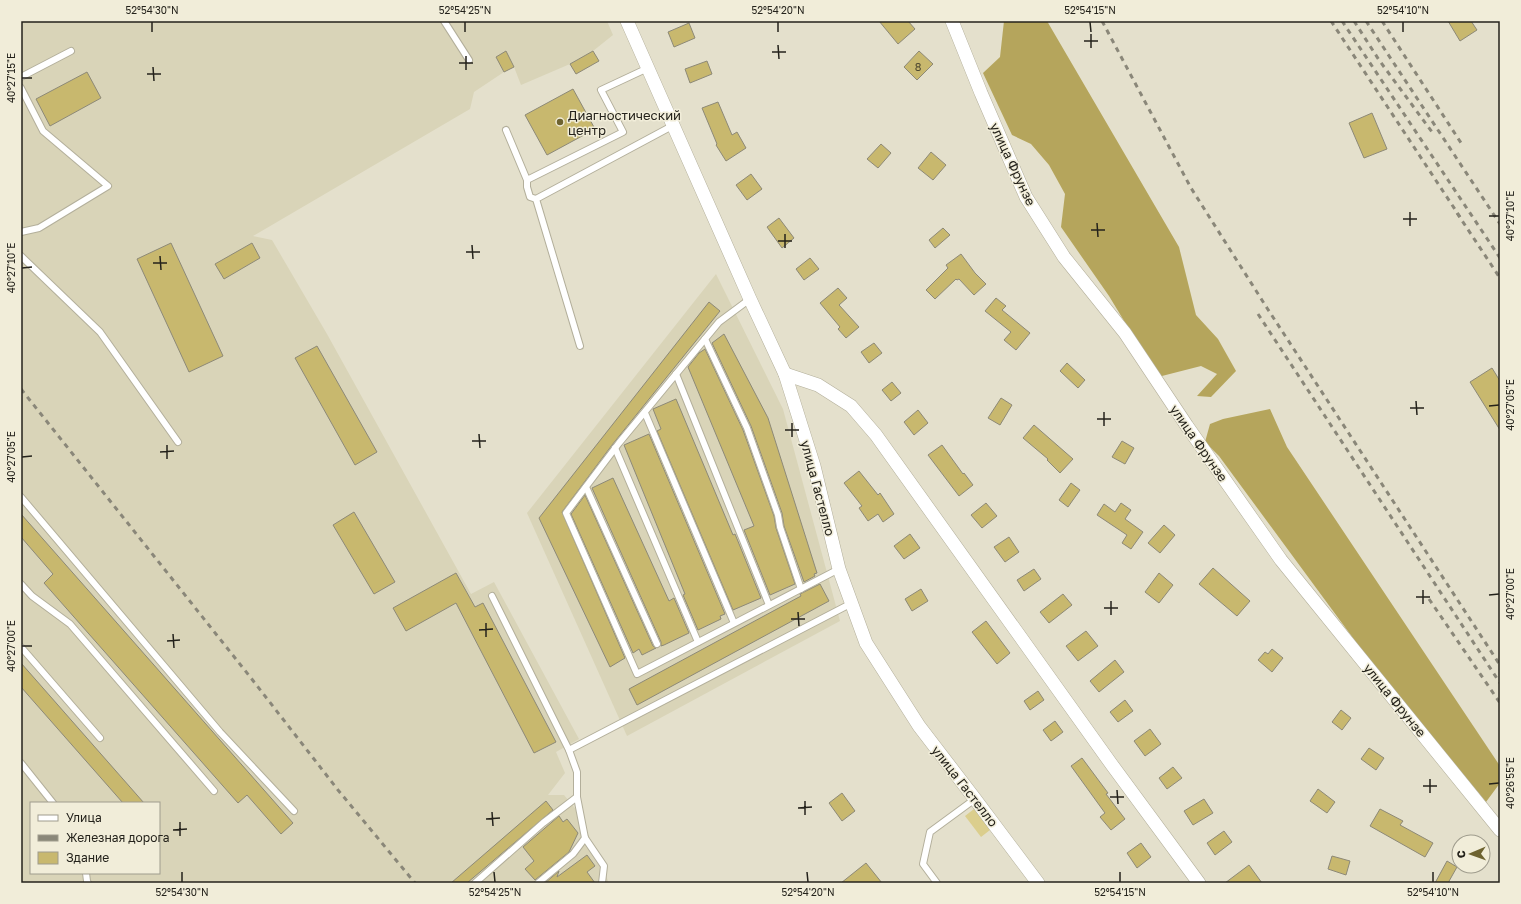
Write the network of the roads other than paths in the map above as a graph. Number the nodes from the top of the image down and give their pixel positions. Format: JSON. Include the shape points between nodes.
{"nodes":[{"id":1,"x":444,"y":21,"type":"edge"},
{"id":2,"x":628,"y":21,"type":"edge"},
{"id":3,"x":952,"y":21,"type":"edge"},
{"id":4,"x":72,"y":51,"type":"dead end"},
{"id":5,"x":469,"y":60,"type":"dead end"},
{"id":6,"x":648,"y":68,"type":"junction"},
{"id":7,"x":21,"y":77,"type":"edge"},
{"id":8,"x":21,"y":88,"type":"edge"},
{"id":9,"x":674,"y":125,"type":"junction"},
{"id":10,"x":506,"y":130,"type":"dead end"},
{"id":11,"x":527,"y":180,"type":"junction"},
{"id":12,"x":536,"y":199,"type":"junction"},
{"id":13,"x":21,"y":232,"type":"edge"},
{"id":14,"x":21,"y":256,"type":"edge"},
{"id":15,"x":750,"y":299,"type":"junction"},
{"id":16,"x":705,"y":339,"type":"junction"},
{"id":17,"x":580,"y":346,"type":"dead end"},
{"id":18,"x":676,"y":374,"type":"junction"},
{"id":19,"x":784,"y":374,"type":"junction"},
{"id":20,"x":645,"y":413,"type":"junction"},
{"id":21,"x":178,"y":442,"type":"dead end"},
{"id":22,"x":615,"y":448,"type":"junction"},
{"id":23,"x":586,"y":487,"type":"junction"},
{"id":24,"x":21,"y":497,"type":"edge"},
{"id":25,"x":839,"y":569,"type":"junction"},
{"id":26,"x":21,"y":584,"type":"edge"},
{"id":27,"x":801,"y":589,"type":"junction"},
{"id":28,"x":492,"y":596,"type":"dead end"},
{"id":29,"x":852,"y":603,"type":"junction"},
{"id":30,"x":769,"y":605,"type":"junction"},
{"id":31,"x":734,"y":623,"type":"junction"},
{"id":32,"x":698,"y":642,"type":"junction"},
{"id":33,"x":657,"y":644,"type":"dead end"},
{"id":34,"x":21,"y":647,"type":"edge"},
{"id":35,"x":100,"y":738,"type":"dead end"},
{"id":36,"x":569,"y":750,"type":"junction"},
{"id":37,"x":21,"y":763,"type":"edge"},
{"id":38,"x":214,"y":791,"type":"dead end"},
{"id":39,"x":577,"y":797,"type":"junction"},
{"id":40,"x":975,"y":799,"type":"junction"},
{"id":41,"x":53,"y":802,"type":"edge"},
{"id":42,"x":294,"y":811,"type":"dead end"},
{"id":43,"x":1500,"y":830,"type":"edge"},
{"id":44,"x":585,"y":838,"type":"junction"},
{"id":45,"x":475,"y":883,"type":"edge"},
{"id":46,"x":538,"y":883,"type":"edge"},
{"id":47,"x":602,"y":883,"type":"edge"},
{"id":48,"x":937,"y":883,"type":"edge"},
{"id":49,"x":1038,"y":883,"type":"edge"},
{"id":50,"x":1199,"y":883,"type":"edge"}],
"edges":[{"from":1,"to":5,"type":"lane"},
{"from":2,"to":6,"type":"street","name":"улица Гастелло"},
{"from":3,"to":43,"type":"street","name":"улица Фрунзе","via":[[1026,197],[1064,257],[1125,333],[1281,560]]},
{"from":4,"to":7,"type":"lane"},
{"from":6,"to":9,"type":"street","name":"улица Гастелло"},
{"from":6,"to":11,"type":"lane","via":[[601,90],[623,132]]},
{"from":8,"to":13,"type":"lane","via":[[43,130],[108,186],[39,228]]},
{"from":9,"to":12,"type":"lane"},
{"from":9,"to":15,"type":"street","name":"улица Гастелло"},
{"from":10,"to":11,"type":"lane"},
{"from":11,"to":12,"type":"lane","via":[[530,197]]},
{"from":12,"to":17,"type":"lane"},
{"from":14,"to":21,"type":"lane","via":[[100,332]]},
{"from":15,"to":16,"type":"lane","via":[[719,322]]},
{"from":15,"to":19,"type":"street","name":"улица Гастелло"},
{"from":16,"to":18,"type":"lane"},
{"from":16,"to":27,"type":"lane","via":[[748,428]]},
{"from":18,"to":20,"type":"lane"},
{"from":18,"to":30,"type":"lane"},
{"from":19,"to":25,"type":"street","name":"улица Гастелло","via":[[814,466]]},
{"from":19,"to":50,"type":"street","via":[[818,385],[851,406],[876,435]]},
{"from":20,"to":22,"type":"lane"},
{"from":20,"to":31,"type":"lane"},
{"from":22,"to":23,"type":"lane"},
{"from":22,"to":32,"type":"lane"},
{"from":23,"to":32,"type":"lane","via":[[566,513],[637,674]]},
{"from":23,"to":33,"type":"lane"},
{"from":24,"to":42,"type":"lane","via":[[220,732]]},
{"from":25,"to":27,"type":"lane"},
{"from":25,"to":29,"type":"street","name":"улица Гастелло"},
{"from":26,"to":38,"type":"lane","via":[[32,596],[70,624]]},
{"from":27,"to":30,"type":"lane"},
{"from":28,"to":36,"type":"lane"},
{"from":29,"to":36,"type":"lane"},
{"from":29,"to":40,"type":"street","name":"улица Гастелло","via":[[866,643],[919,726]]},
{"from":30,"to":31,"type":"lane"},
{"from":31,"to":32,"type":"lane"},
{"from":34,"to":35,"type":"lane"},
{"from":36,"to":39,"type":"lane","via":[[577,772]]},
{"from":37,"to":41,"type":"lane"},
{"from":39,"to":44,"type":"lane"},
{"from":39,"to":45,"type":"lane","via":[[543,823]]},
{"from":40,"to":48,"type":"lane","via":[[930,832],[923,864]]},
{"from":40,"to":49,"type":"street","name":"улица Гастелло"},
{"from":44,"to":46,"type":"lane","via":[[573,854]]},
{"from":44,"to":47,"type":"lane","via":[[604,866]]}]}
